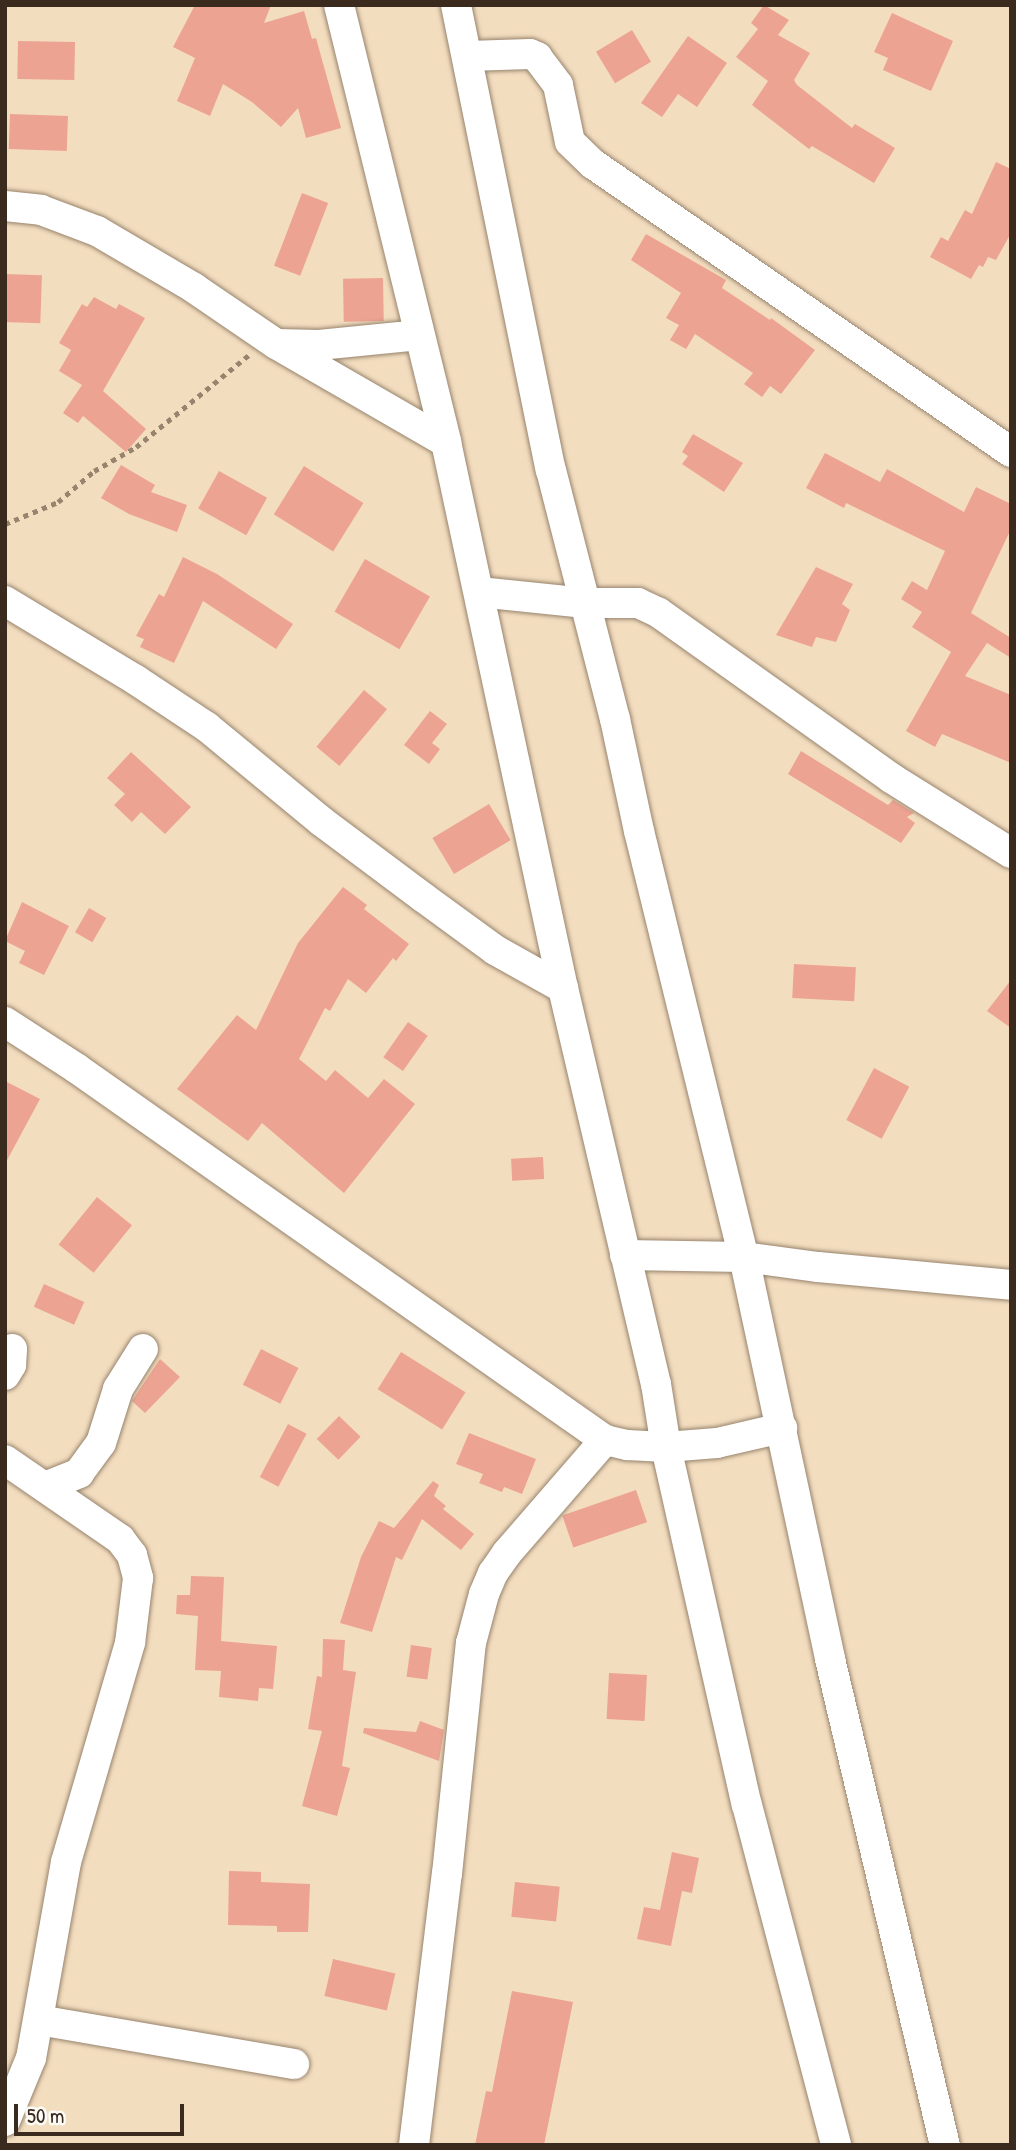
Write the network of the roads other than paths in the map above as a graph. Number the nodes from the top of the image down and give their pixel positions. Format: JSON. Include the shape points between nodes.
{"nodes":[{"id":1,"x":339,"y":5,"type":"edge"},
{"id":2,"x":456,"y":5,"type":"edge"},
{"id":3,"x":468,"y":56,"type":"junction"},
{"id":4,"x":5,"y":206,"type":"edge"},
{"id":5,"x":420,"y":335,"type":"junction"},
{"id":6,"x":276,"y":344,"type":"junction"},
{"id":7,"x":446,"y":442,"type":"junction"},
{"id":8,"x":1011,"y":452,"type":"edge"},
{"id":9,"x":479,"y":592,"type":"junction"},
{"id":10,"x":5,"y":601,"type":"edge"},
{"id":11,"x":585,"y":603,"type":"junction"},
{"id":12,"x":1011,"y":853,"type":"edge"},
{"id":13,"x":563,"y":988,"type":"junction"},
{"id":14,"x":5,"y":1022,"type":"edge"},
{"id":15,"x":625,"y":1255,"type":"junction"},
{"id":16,"x":744,"y":1257,"type":"junction"},
{"id":17,"x":1011,"y":1284,"type":"edge"},
{"id":18,"x":143,"y":1349,"type":"dead end"},
{"id":19,"x":782,"y":1427,"type":"junction"},
{"id":20,"x":605,"y":1440,"type":"junction"},
{"id":21,"x":666,"y":1447,"type":"junction"},
{"id":22,"x":5,"y":1460,"type":"edge"},
{"id":23,"x":45,"y":1486,"type":"junction"},
{"id":24,"x":39,"y":2020,"type":"junction"},
{"id":25,"x":294,"y":2064,"type":"dead end"},
{"id":26,"x":5,"y":2121,"type":"edge"},
{"id":27,"x":414,"y":2145,"type":"edge"},
{"id":28,"x":836,"y":2145,"type":"edge"},
{"id":29,"x":945,"y":2145,"type":"edge"}],
"edges":[{"from":1,"to":5,"type":"street"},
{"from":2,"to":3,"type":"street"},
{"from":3,"to":8,"type":"street","via":[[537,57],[558,85],[570,142],[593,164]]},
{"from":3,"to":11,"type":"street","via":[[551,470]]},
{"from":4,"to":6,"type":"street","via":[[41,210],[97,231],[194,288]]},
{"from":5,"to":6,"type":"street","via":[[319,345]]},
{"from":5,"to":7,"type":"street"},
{"from":6,"to":7,"type":"street"},
{"from":7,"to":9,"type":"street"},
{"from":9,"to":11,"type":"street"},
{"from":9,"to":13,"type":"street"},
{"from":10,"to":13,"type":"street","via":[[207,727],[424,898],[495,950]]},
{"from":11,"to":12,"type":"street","via":[[638,603],[659,613],[891,778]]},
{"from":11,"to":16,"type":"street"},
{"from":13,"to":15,"type":"street"},
{"from":14,"to":20,"type":"street"},
{"from":15,"to":16,"type":"street"},
{"from":15,"to":21,"type":"street"},
{"from":16,"to":17,"type":"street"},
{"from":16,"to":19,"type":"street"},
{"from":18,"to":23,"type":"street","via":[[118,1389],[101,1443],[79,1473]]},
{"from":19,"to":21,"type":"street","via":[[718,1443]]},
{"from":19,"to":29,"type":"street","via":[[830,1659]]},
{"from":20,"to":21,"type":"street"},
{"from":20,"to":27,"type":"street","via":[[507,1553],[484,1594],[471,1643]]},
{"from":21,"to":28,"type":"street","via":[[747,1805]]},
{"from":22,"to":23,"type":"street"},
{"from":23,"to":24,"type":"street","via":[[120,1539],[132,1555],[138,1578],[130,1643],[66,1862]]},
{"from":24,"to":25,"type":"street"},
{"from":24,"to":26,"type":"street","via":[[31,2058]]}]}
